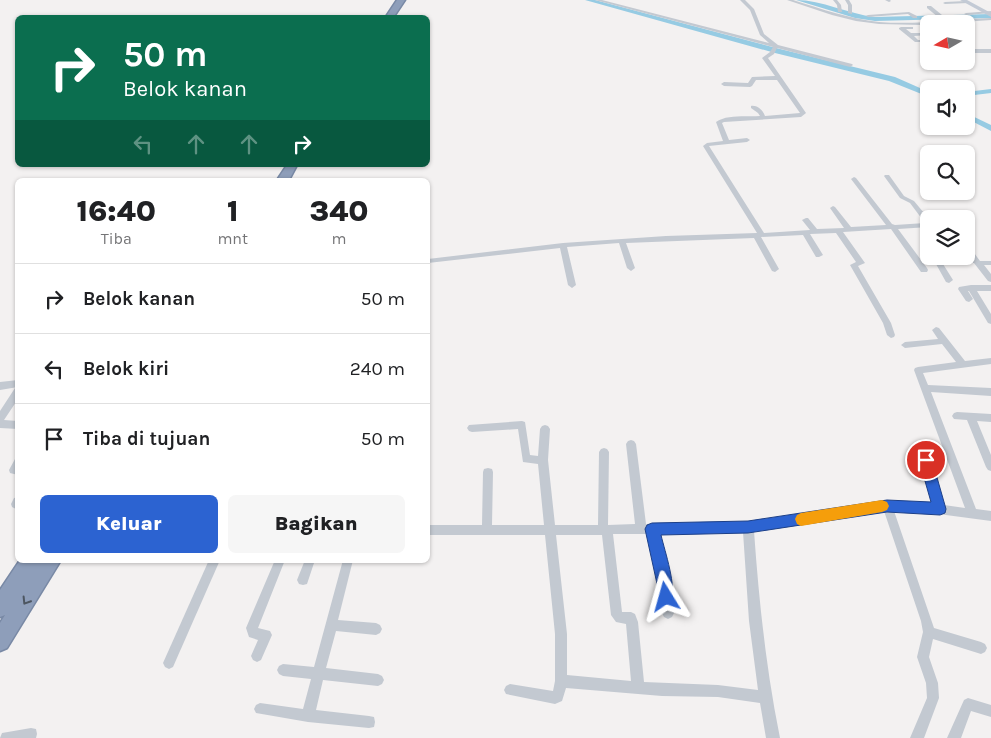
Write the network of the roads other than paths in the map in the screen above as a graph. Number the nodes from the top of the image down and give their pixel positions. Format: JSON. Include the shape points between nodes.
{"nodes":[{"id":1,"x":401,"y":0,"type":"edge"},
{"id":2,"x":408,"y":0,"type":"edge"},
{"id":3,"x":597,"y":0,"type":"edge"},
{"id":4,"x":742,"y":0,"type":"edge"},
{"id":5,"x":789,"y":0,"type":"edge"},
{"id":6,"x":807,"y":0,"type":"edge"},
{"id":7,"x":835,"y":0,"type":"edge"},
{"id":8,"x":847,"y":0,"type":"edge"},
{"id":9,"x":964,"y":1,"type":"edge"},
{"id":10,"x":945,"y":3,"type":"dead end"},
{"id":11,"x":929,"y":7,"type":"dead end"},
{"id":12,"x":874,"y":8,"type":"dead end"},
{"id":13,"x":850,"y":13,"type":"junction"},
{"id":14,"x":989,"y":13,"type":"edge"},
{"id":15,"x":839,"y":14,"type":"junction"},
{"id":16,"x":391,"y":15,"type":"edge"},
{"id":17,"x":399,"y":15,"type":"edge"},
{"id":18,"x":939,"y":15,"type":"edge"},
{"id":19,"x":956,"y":15,"type":"edge"},
{"id":20,"x":878,"y":16,"type":"junction"},
{"id":21,"x":920,"y":18,"type":"edge"},
{"id":22,"x":920,"y":19,"type":"edge"},
{"id":23,"x":975,"y":19,"type":"edge"},
{"id":24,"x":991,"y":19,"type":"edge"},
{"id":25,"x":840,"y":23,"type":"dead end"},
{"id":26,"x":920,"y":28,"type":"edge"},
{"id":27,"x":920,"y":34,"type":"edge"},
{"id":28,"x":909,"y":35,"type":"junction"},
{"id":29,"x":920,"y":41,"type":"edge"},
{"id":30,"x":775,"y":48,"type":"junction"},
{"id":31,"x":991,"y":50,"type":"edge"},
{"id":32,"x":975,"y":51,"type":"edge"},
{"id":33,"x":850,"y":65,"type":"dead end"},
{"id":34,"x":779,"y":78,"type":"junction"},
{"id":35,"x":724,"y":84,"type":"dead end"},
{"id":36,"x":753,"y":107,"type":"dead end"},
{"id":37,"x":763,"y":117,"type":"junction"},
{"id":38,"x":747,"y":140,"type":"dead end"},
{"id":39,"x":727,"y":142,"type":"junction"},
{"id":40,"x":291,"y":167,"type":"edge"},
{"id":41,"x":301,"y":167,"type":"edge"},
{"id":42,"x":887,"y":176,"type":"dead end"},
{"id":43,"x":283,"y":178,"type":"edge"},
{"id":44,"x":293,"y":178,"type":"edge"},
{"id":45,"x":854,"y":179,"type":"dead end"},
{"id":46,"x":833,"y":208,"type":"dead end"},
{"id":47,"x":920,"y":212,"type":"edge"},
{"id":48,"x":806,"y":220,"type":"dead end"},
{"id":49,"x":920,"y":224,"type":"edge"},
{"id":50,"x":891,"y":226,"type":"junction"},
{"id":51,"x":848,"y":229,"type":"junction"},
{"id":52,"x":838,"y":230,"type":"junction"},
{"id":53,"x":815,"y":232,"type":"junction"},
{"id":54,"x":806,"y":233,"type":"junction"},
{"id":55,"x":759,"y":235,"type":"junction"},
{"id":56,"x":622,"y":241,"type":"junction"},
{"id":57,"x":563,"y":245,"type":"junction"},
{"id":58,"x":819,"y":255,"type":"dead end"},
{"id":59,"x":975,"y":259,"type":"edge"},
{"id":60,"x":430,"y":261,"type":"edge"},
{"id":61,"x":977,"y":262,"type":"junction"},
{"id":62,"x":991,"y":263,"type":"edge"},
{"id":63,"x":631,"y":268,"type":"dead end"},
{"id":64,"x":775,"y":269,"type":"dead end"},
{"id":65,"x":924,"y":270,"type":"dead end"},
{"id":66,"x":991,"y":279,"type":"edge"},
{"id":67,"x":949,"y":280,"type":"dead end"},
{"id":68,"x":572,"y":285,"type":"dead end"},
{"id":69,"x":971,"y":288,"type":"junction"},
{"id":70,"x":991,"y":288,"type":"edge"},
{"id":71,"x":969,"y":299,"type":"dead end"},
{"id":72,"x":991,"y":321,"type":"edge"},
{"id":73,"x":936,"y":330,"type":"dead end"},
{"id":74,"x":891,"y":335,"type":"dead end"},
{"id":75,"x":944,"y":341,"type":"junction"},
{"id":76,"x":905,"y":345,"type":"dead end"},
{"id":77,"x":991,"y":361,"type":"edge"},
{"id":78,"x":963,"y":365,"type":"junction"},
{"id":79,"x":15,"y":384,"type":"edge"},
{"id":80,"x":0,"y":386,"type":"edge"},
{"id":81,"x":926,"y":388,"type":"junction"},
{"id":82,"x":991,"y":392,"type":"edge"},
{"id":83,"x":15,"y":396,"type":"edge"},
{"id":84,"x":957,"y":416,"type":"dead end"},
{"id":85,"x":970,"y":416,"type":"junction"},
{"id":86,"x":991,"y":418,"type":"edge"},
{"id":87,"x":0,"y":419,"type":"edge"},
{"id":88,"x":0,"y":424,"type":"edge"},
{"id":89,"x":15,"y":425,"type":"edge"},
{"id":90,"x":472,"y":428,"type":"dead end"},
{"id":91,"x":545,"y":429,"type":"dead end"},
{"id":92,"x":631,"y":444,"type":"dead end"},
{"id":93,"x":604,"y":452,"type":"dead end"},
{"id":94,"x":543,"y":460,"type":"junction"},
{"id":95,"x":926,"y":460,"type":"dead end"},
{"id":96,"x":991,"y":467,"type":"edge"},
{"id":97,"x":488,"y":472,"type":"dead end"},
{"id":98,"x":887,"y":506,"type":"junction"},
{"id":99,"x":940,"y":509,"type":"junction"},
{"id":100,"x":972,"y":513,"type":"junction"},
{"id":101,"x":990,"y":519,"type":"edge"},
{"id":102,"x":748,"y":527,"type":"junction"},
{"id":103,"x":646,"y":529,"type":"junction"},
{"id":104,"x":430,"y":530,"type":"edge"},
{"id":105,"x":551,"y":530,"type":"junction"},
{"id":106,"x":605,"y":530,"type":"junction"},
{"id":107,"x":487,"y":531,"type":"junction"},
{"id":108,"x":29,"y":563,"type":"edge"},
{"id":109,"x":50,"y":563,"type":"edge"},
{"id":110,"x":214,"y":563,"type":"edge"},
{"id":111,"x":279,"y":563,"type":"edge"},
{"id":112,"x":309,"y":563,"type":"edge"},
{"id":113,"x":347,"y":563,"type":"edge"},
{"id":114,"x":303,"y":580,"type":"dead end"},
{"id":115,"x":0,"y":608,"type":"edge"},
{"id":116,"x":668,"y":613,"type":"dead end"},
{"id":117,"x":331,"y":625,"type":"junction"},
{"id":118,"x":376,"y":629,"type":"dead end"},
{"id":119,"x":928,"y":632,"type":"junction"},
{"id":120,"x":0,"y":641,"type":"edge"},
{"id":121,"x":982,"y":648,"type":"dead end"},
{"id":122,"x":257,"y":656,"type":"dead end"},
{"id":123,"x":169,"y":663,"type":"dead end"},
{"id":124,"x":283,"y":670,"type":"dead end"},
{"id":125,"x":319,"y":675,"type":"junction"},
{"id":126,"x":378,"y":680,"type":"dead end"},
{"id":127,"x":561,"y":680,"type":"junction"},
{"id":128,"x":638,"y":688,"type":"junction"},
{"id":129,"x":510,"y":690,"type":"dead end"},
{"id":130,"x":765,"y":697,"type":"junction"},
{"id":131,"x":260,"y":709,"type":"dead end"},
{"id":132,"x":991,"y":711,"type":"edge"},
{"id":133,"x":308,"y":716,"type":"junction"},
{"id":134,"x":369,"y":722,"type":"dead end"},
{"id":135,"x":30,"y":734,"type":"dead end"},
{"id":136,"x":7,"y":738,"type":"edge"},
{"id":137,"x":773,"y":738,"type":"edge"},
{"id":138,"x":917,"y":738,"type":"edge"},
{"id":139,"x":954,"y":738,"type":"edge"}],
"edges":[{"from":1,"to":16,"type":"highway"},
{"from":2,"to":17,"type":"highway"},
{"from":3,"to":30,"type":"street"},
{"from":4,"to":30,"type":"street","via":[[752,9],[764,36]]},
{"from":5,"to":15,"type":"street"},
{"from":6,"to":15,"type":"street"},
{"from":7,"to":15,"type":"street","via":[[840,5]]},
{"from":8,"to":13,"type":"street"},
{"from":9,"to":10,"type":"street"},
{"from":9,"to":14,"type":"street"},
{"from":11,"to":18,"type":"street"},
{"from":12,"to":20,"type":"street"},
{"from":13,"to":15,"type":"street"},
{"from":13,"to":20,"type":"street"},
{"from":14,"to":19,"type":"street"},
{"from":15,"to":22,"type":"street","via":[[879,23]]},
{"from":15,"to":25,"type":"street"},
{"from":20,"to":21,"type":"street"},
{"from":23,"to":24,"type":"street"},
{"from":26,"to":28,"type":"street","via":[[901,28]]},
{"from":27,"to":28,"type":"street"},
{"from":28,"to":29,"type":"street"},
{"from":30,"to":33,"type":"street"},
{"from":30,"to":34,"type":"street","via":[[765,58]]},
{"from":31,"to":32,"type":"street"},
{"from":34,"to":35,"type":"street","via":[[754,78],[750,85]]},
{"from":34,"to":37,"type":"street","via":[[803,114]]},
{"from":36,"to":37,"type":"street"},
{"from":37,"to":39,"type":"street","via":[[721,121]]},
{"from":38,"to":39,"type":"street"},
{"from":39,"to":55,"type":"street","via":[[706,146]]},
{"from":40,"to":43,"type":"highway"},
{"from":41,"to":44,"type":"highway"},
{"from":42,"to":47,"type":"street","via":[[902,197],[912,202]]},
{"from":45,"to":50,"type":"street"},
{"from":46,"to":51,"type":"street"},
{"from":48,"to":53,"type":"street"},
{"from":49,"to":50,"type":"street"},
{"from":50,"to":51,"type":"street"},
{"from":50,"to":65,"type":"street"},
{"from":51,"to":52,"type":"street"},
{"from":52,"to":53,"type":"street"},
{"from":52,"to":74,"type":"street","via":[[861,262],[854,265]]},
{"from":53,"to":54,"type":"street"},
{"from":54,"to":55,"type":"street"},
{"from":54,"to":58,"type":"street"},
{"from":55,"to":56,"type":"street"},
{"from":55,"to":64,"type":"street"},
{"from":56,"to":57,"type":"street"},
{"from":56,"to":63,"type":"street"},
{"from":57,"to":60,"type":"street"},
{"from":57,"to":68,"type":"street"},
{"from":59,"to":61,"type":"street"},
{"from":61,"to":62,"type":"street"},
{"from":61,"to":66,"type":"street"},
{"from":61,"to":67,"type":"street","via":[[933,262]]},
{"from":69,"to":70,"type":"street"},
{"from":69,"to":71,"type":"street","via":[[962,289]]},
{"from":69,"to":72,"type":"street"},
{"from":73,"to":75,"type":"street"},
{"from":75,"to":76,"type":"street"},
{"from":75,"to":78,"type":"street"},
{"from":77,"to":78,"type":"street"},
{"from":78,"to":81,"type":"street","via":[[918,370]]},
{"from":79,"to":80,"type":"street"},
{"from":81,"to":82,"type":"street"},
{"from":81,"to":100,"type":"street"},
{"from":83,"to":87,"type":"street"},
{"from":84,"to":85,"type":"street"},
{"from":85,"to":86,"type":"street"},
{"from":85,"to":96,"type":"street"},
{"from":88,"to":89,"type":"street"},
{"from":90,"to":94,"type":"street","via":[[522,425],[526,459]]},
{"from":91,"to":94,"type":"street"},
{"from":92,"to":103,"type":"street"},
{"from":93,"to":106,"type":"street"},
{"from":94,"to":105,"type":"street"},
{"from":95,"to":99,"type":"street"},
{"from":97,"to":107,"type":"street"},
{"from":98,"to":99,"type":"street"},
{"from":98,"to":102,"type":"street"},
{"from":98,"to":119,"type":"street","via":[[921,600]]},
{"from":99,"to":100,"type":"street"},
{"from":100,"to":101,"type":"street"},
{"from":102,"to":103,"type":"street"},
{"from":102,"to":130,"type":"street"},
{"from":103,"to":106,"type":"street"},
{"from":103,"to":116,"type":"street","via":[[661,565]]},
{"from":104,"to":107,"type":"street"},
{"from":105,"to":106,"type":"street"},
{"from":105,"to":107,"type":"street"},
{"from":105,"to":127,"type":"street"},
{"from":106,"to":128,"type":"street","via":[[617,615],[631,618],[632,622]]},
{"from":108,"to":115,"type":"highway"},
{"from":109,"to":120,"type":"highway","one_way":true},
{"from":110,"to":123,"type":"street"},
{"from":111,"to":122,"type":"street","via":[[252,628],[253,633],[266,634]]},
{"from":112,"to":114,"type":"street"},
{"from":113,"to":117,"type":"street"},
{"from":117,"to":118,"type":"street"},
{"from":117,"to":125,"type":"street"},
{"from":119,"to":121,"type":"street"},
{"from":119,"to":138,"type":"street","via":[[922,657],[932,683],[933,698]]},
{"from":124,"to":125,"type":"street"},
{"from":125,"to":126,"type":"street"},
{"from":125,"to":133,"type":"street"},
{"from":127,"to":128,"type":"street"},
{"from":127,"to":129,"type":"street","via":[[558,697],[555,698]]},
{"from":128,"to":130,"type":"street","via":[[718,691]]},
{"from":130,"to":137,"type":"street"},
{"from":131,"to":133,"type":"street"},
{"from":132,"to":139,"type":"street","via":[[968,704]]},
{"from":133,"to":134,"type":"street"},
{"from":135,"to":136,"type":"street"}]}
